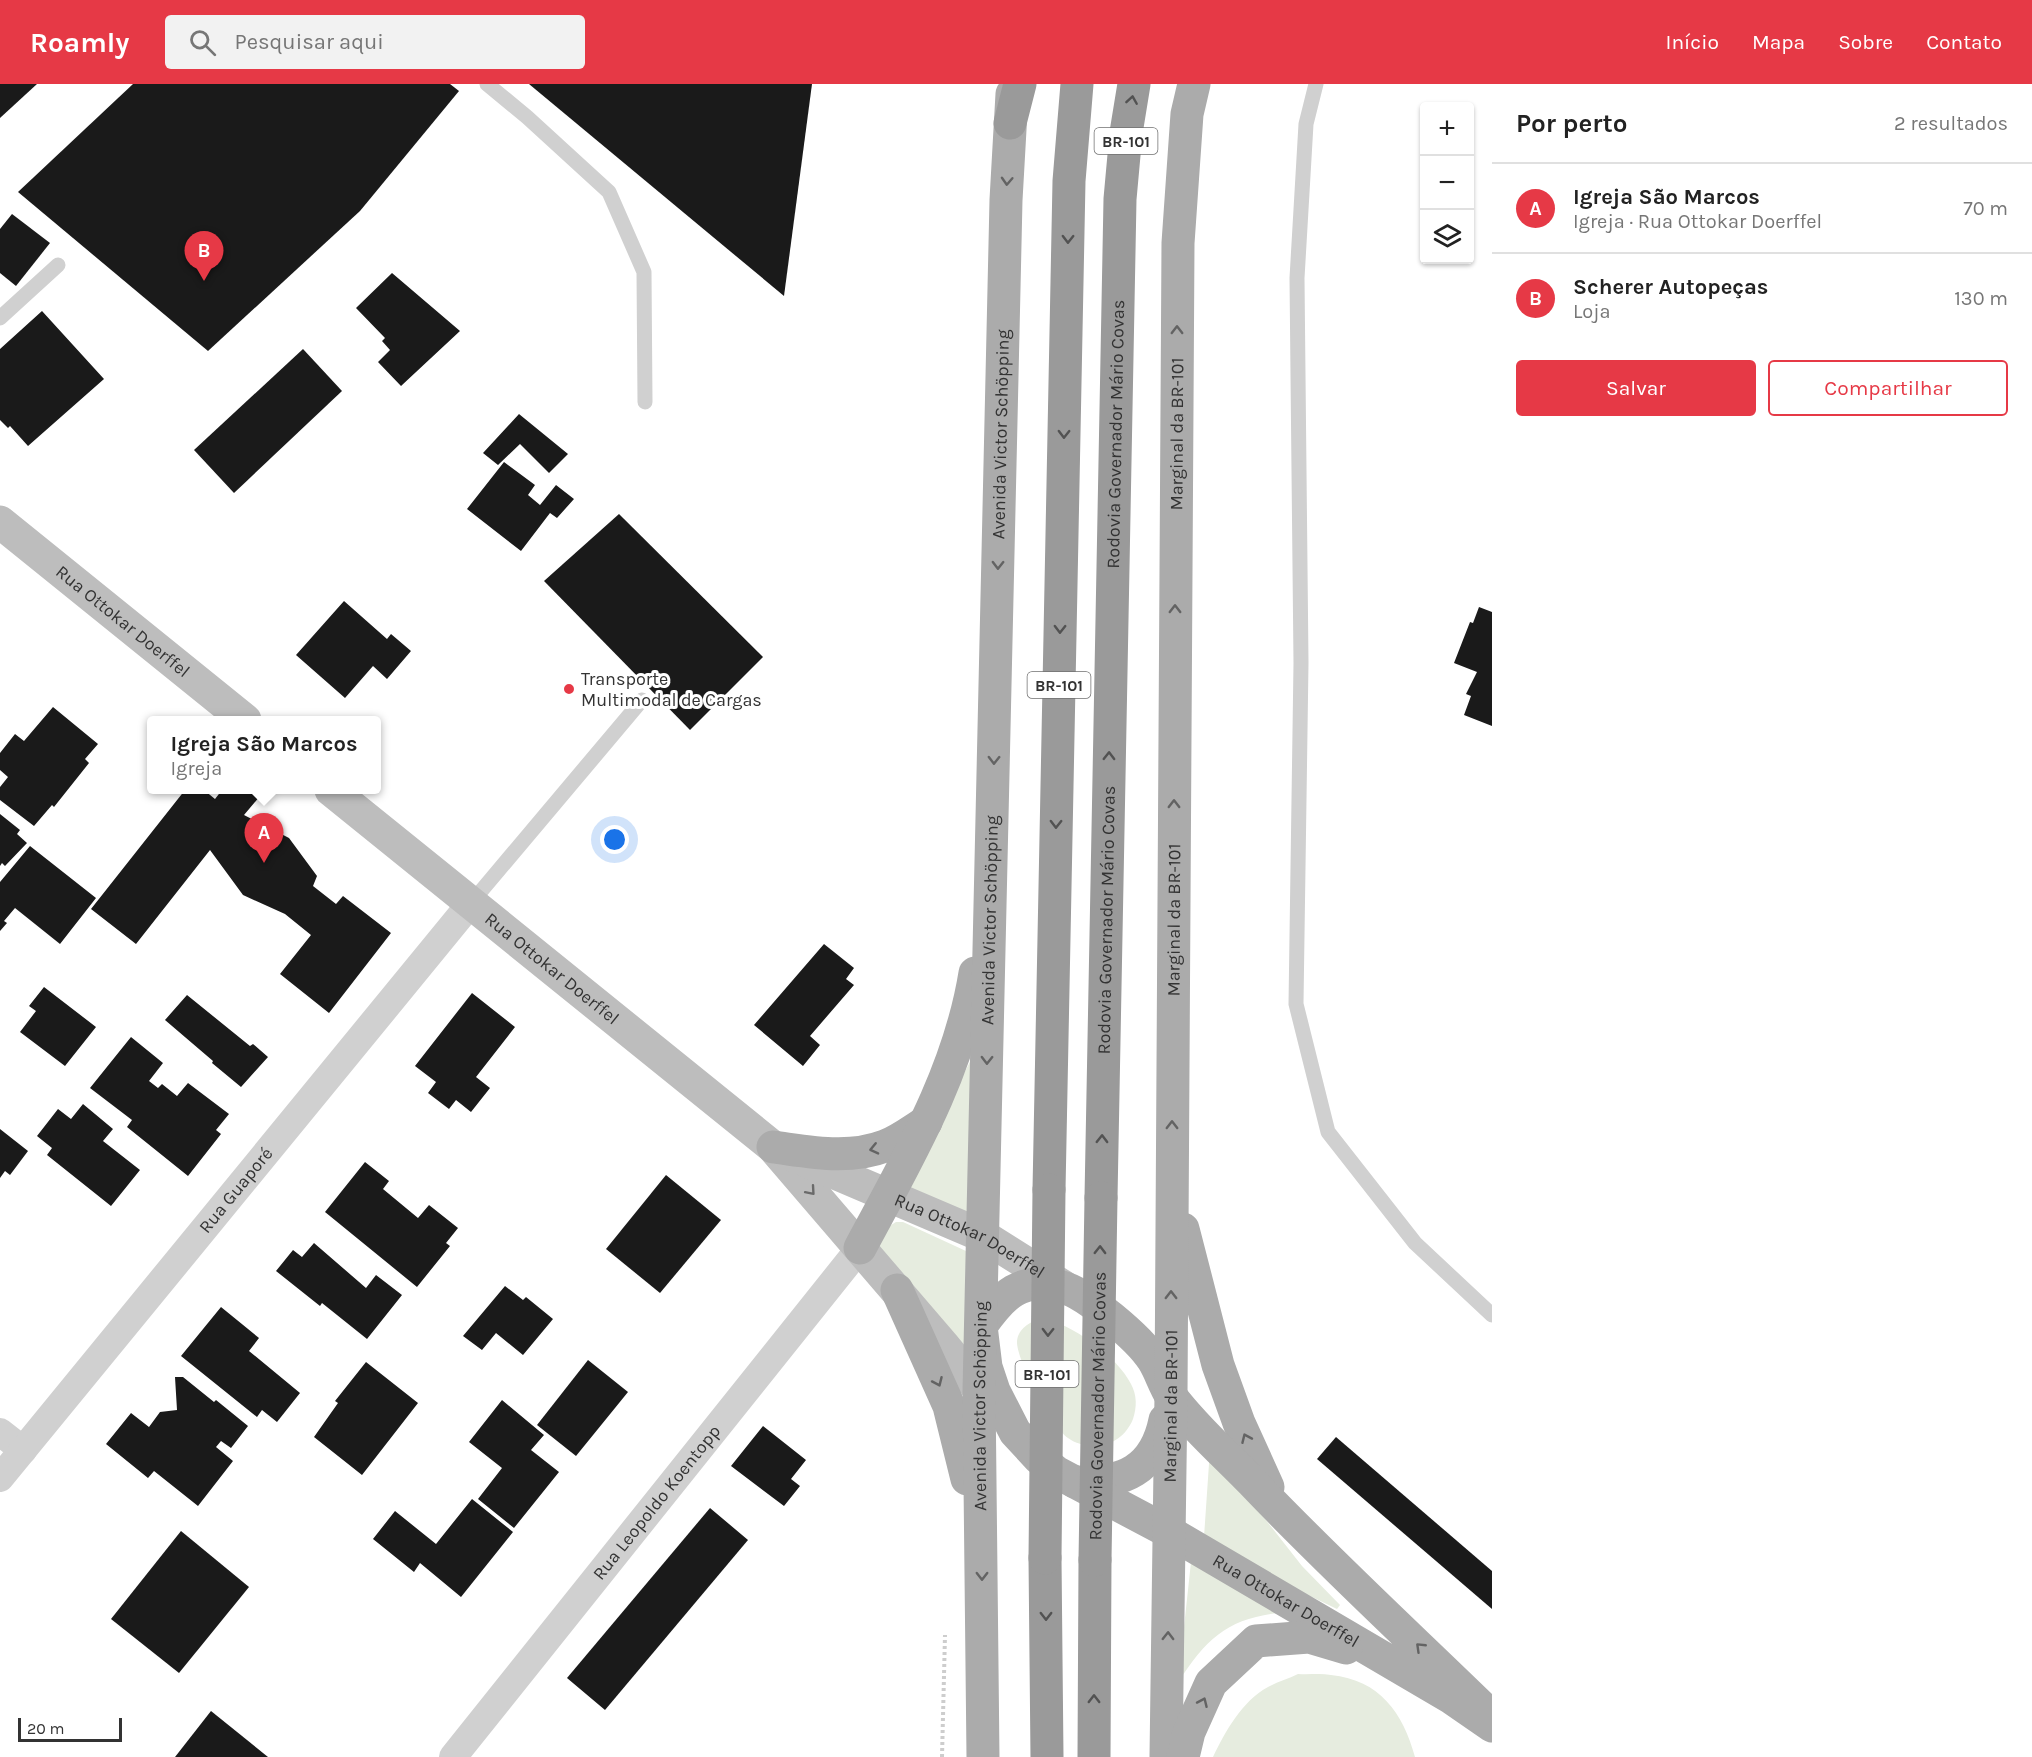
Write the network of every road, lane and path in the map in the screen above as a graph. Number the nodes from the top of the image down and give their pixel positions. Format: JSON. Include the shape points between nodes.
{"nodes":[{"id":1,"x":487,"y":84,"type":"edge"},
{"id":2,"x":1013,"y":84,"type":"edge"},
{"id":3,"x":1020,"y":84,"type":"edge"},
{"id":4,"x":1077,"y":84,"type":"edge"},
{"id":5,"x":1134,"y":84,"type":"edge"},
{"id":6,"x":1194,"y":84,"type":"edge"},
{"id":7,"x":1316,"y":84,"type":"edge"},
{"id":8,"x":1010,"y":123,"type":"junction"},
{"id":9,"x":58,"y":265,"type":"dead end"},
{"id":10,"x":0,"y":318,"type":"edge"},
{"id":11,"x":645,"y":402,"type":"dead end"},
{"id":12,"x":0,"y":522,"type":"edge"},
{"id":13,"x":642,"y":700,"type":"dead end"},
{"id":14,"x":240,"y":716,"type":"edge"},
{"id":15,"x":337,"y":794,"type":"edge"},
{"id":16,"x":991,"y":867,"type":"junction"},
{"id":17,"x":471,"y":903,"type":"junction"},
{"id":18,"x":926,"y":1122,"type":"junction"},
{"id":19,"x":773,"y":1147,"type":"junction"},
{"id":20,"x":1171,"y":1183,"type":"junction"},
{"id":21,"x":888,"y":1195,"type":"junction"},
{"id":22,"x":983,"y":1236,"type":"junction"},
{"id":23,"x":861,"y":1248,"type":"junction"},
{"id":24,"x":1064,"y":1287,"type":"junction"},
{"id":25,"x":897,"y":1290,"type":"junction"},
{"id":26,"x":1492,"y":1315,"type":"edge"},
{"id":27,"x":981,"y":1326,"type":"junction"},
{"id":28,"x":980,"y":1391,"type":"junction"},
{"id":29,"x":1171,"y":1395,"type":"junction"},
{"id":30,"x":0,"y":1431,"type":"edge"},
{"id":31,"x":1015,"y":1432,"type":"junction"},
{"id":32,"x":23,"y":1450,"type":"junction"},
{"id":33,"x":0,"y":1478,"type":"edge"},
{"id":34,"x":1075,"y":1482,"type":"junction"},
{"id":35,"x":1279,"y":1510,"type":"junction"},
{"id":36,"x":1169,"y":1532,"type":"junction"},
{"id":37,"x":981,"y":1543,"type":"junction"},
{"id":38,"x":1385,"y":1659,"type":"junction"},
{"id":39,"x":1492,"y":1716,"type":"edge"},
{"id":40,"x":1492,"y":1726,"type":"edge"},
{"id":41,"x":453,"y":1757,"type":"edge"},
{"id":42,"x":983,"y":1757,"type":"edge"},
{"id":43,"x":1047,"y":1757,"type":"edge"},
{"id":44,"x":1094,"y":1757,"type":"edge"},
{"id":45,"x":1166,"y":1757,"type":"edge"},
{"id":46,"x":1184,"y":1757,"type":"edge"}],
"edges":[{"from":1,"to":11,"type":"lane","via":[[609,192],[644,272]]},
{"from":2,"to":8,"type":"main road","name":"Avenida Victor Schöpping"},
{"from":3,"to":8,"type":"highway"},
{"from":4,"to":43,"type":"highway","number":"BR-101","one_way":true,"bridge":true,"via":[[1069,181],[1049,1190]]},
{"from":44,"to":5,"type":"highway","name":"Rodovia Governador Mário Covas","number":"BR-101","one_way":true,"bridge":true,"via":[[1120,199]]},
{"from":20,"to":6,"type":"main road","name":"Marginal da BR-101","one_way":true,"via":[[1178,243],[1187,114]]},
{"from":7,"to":26,"type":"lane","via":[[1306,123],[1297,278],[1301,663],[1296,1004],[1328,1132],[1415,1243]]},
{"from":8,"to":16,"type":"main road","name":"Avenida Victor Schöpping","one_way":true},
{"from":9,"to":10,"type":"lane"},
{"from":12,"to":14,"type":"main road","name":"Rua Ottokar Doerffel"},
{"from":13,"to":17,"type":"lane"},
{"from":15,"to":17,"type":"main road","name":"Rua Ottokar Doerffel"},
{"from":16,"to":18,"type":"main road","via":[[973,981],[959,1037]]},
{"from":16,"to":22,"type":"main road","name":"Avenida Victor Schöpping","one_way":true},
{"from":17,"to":19,"type":"main road","name":"Rua Ottokar Doerffel"},
{"from":17,"to":32,"type":"street","name":"Rua Guaporé"},
{"from":18,"to":19,"type":"main road","one_way":true,"via":[[886,1146],[849,1155]]},
{"from":18,"to":21,"type":"main road"},
{"from":19,"to":21,"type":"main road","name":"Rua Ottokar Doerffel"},
{"from":19,"to":23,"type":"main road","name":"Rua Ottokar Doerffel","one_way":true},
{"from":29,"to":20,"type":"main road","name":"Marginal da BR-101","one_way":true},
{"from":35,"to":20,"type":"main road","one_way":true,"via":[[1239,1423],[1218,1365]]},
{"from":21,"to":22,"type":"main road","name":"Rua Ottokar Doerffel"},
{"from":21,"to":23,"type":"main road"},
{"from":22,"to":24,"type":"main road","name":"Rua Ottokar Doerffel"},
{"from":22,"to":27,"type":"main road","name":"Avenida Victor Schöpping"},
{"from":23,"to":25,"type":"main road","name":"Rua Ottokar Doerffel"},
{"from":23,"to":41,"type":"street","name":"Rua Leopoldo Koentopp"},
{"from":24,"to":27,"type":"main road","via":[[1038,1283],[1022,1286],[1008,1293]]},
{"from":24,"to":29,"type":"main road","via":[[1125,1329],[1152,1359]]},
{"from":25,"to":28,"type":"main road","name":"Rua Ottokar Doerffel"},
{"from":25,"to":37,"type":"main road","one_way":true,"via":[[949,1406]]},
{"from":27,"to":28,"type":"main road","name":"Avenida Victor Schöpping"},
{"from":27,"to":31,"type":"main road","via":[[986,1367]]},
{"from":28,"to":31,"type":"main road","name":"Rua Ottokar Doerffel"},
{"from":28,"to":37,"type":"main road","name":"Avenida Victor Schöpping"},
{"from":29,"to":34,"type":"main road","via":[[1163,1432],[1152,1456],[1117,1479]]},
{"from":29,"to":35,"type":"main road"},
{"from":29,"to":36,"type":"main road","name":"Marginal da BR-101"},
{"from":30,"to":32,"type":"street"},
{"from":31,"to":34,"type":"main road","via":[[1039,1458]]},
{"from":32,"to":33,"type":"street","name":"Rua Guaporé"},
{"from":34,"to":36,"type":"main road","name":"Rua Ottokar Doerffel"},
{"from":39,"to":35,"type":"main road","one_way":true},
{"from":36,"to":38,"type":"main road","name":"Rua Ottokar Doerffel"},
{"from":45,"to":36,"type":"main road","name":"Marginal da BR-101","one_way":true},
{"from":37,"to":42,"type":"main road","name":"Avenida Victor Schöpping","one_way":true},
{"from":38,"to":40,"type":"main road","name":"Rua Ottokar Doerffel"},
{"from":46,"to":38,"type":"main road","one_way":true,"via":[[1189,1732],[1211,1683],[1256,1641],[1310,1637]]}]}
